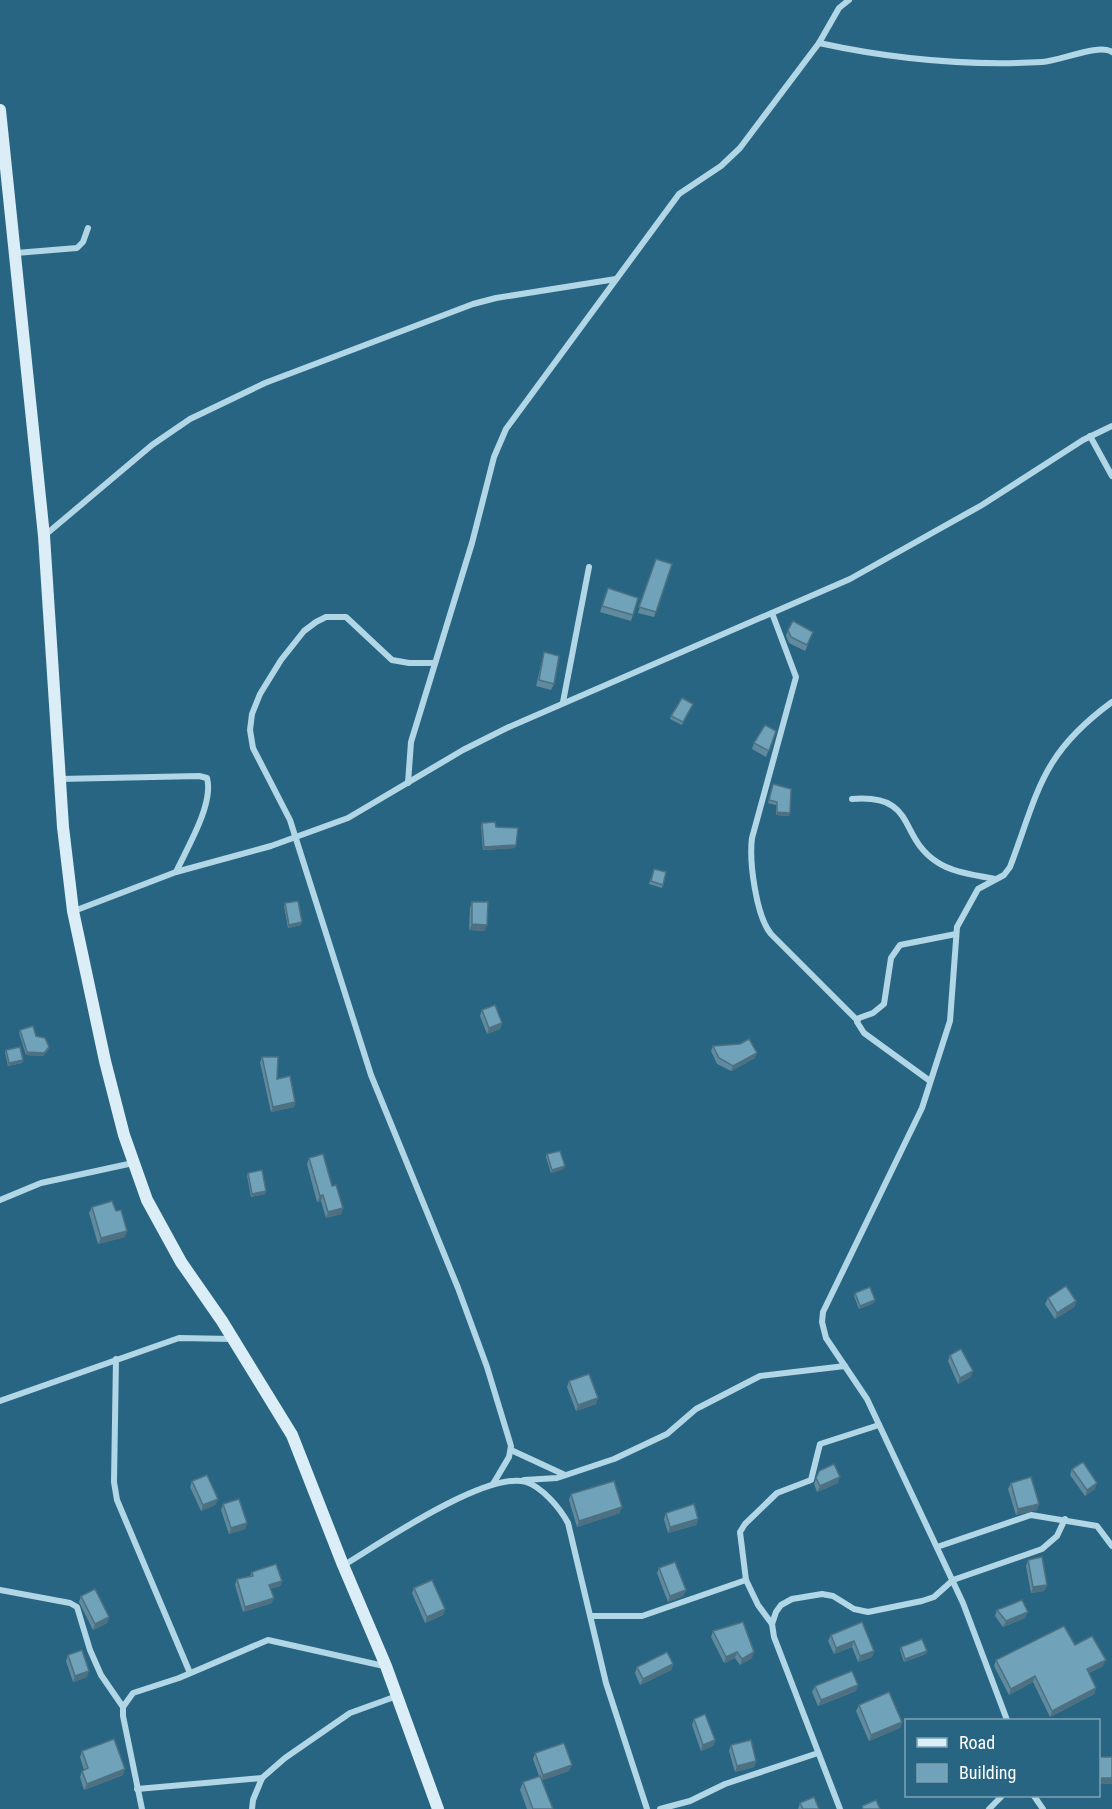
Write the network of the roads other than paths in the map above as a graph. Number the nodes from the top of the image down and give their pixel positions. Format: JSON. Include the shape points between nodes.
{"nodes":[{"id":1,"x":849,"y":0,"type":"edge"},
{"id":2,"x":819,"y":43,"type":"junction"},
{"id":3,"x":1112,"y":52,"type":"edge"},
{"id":4,"x":0,"y":110,"type":"edge"},
{"id":5,"x":88,"y":228,"type":"dead end"},
{"id":6,"x":16,"y":253,"type":"junction"},
{"id":7,"x":615,"y":279,"type":"junction"},
{"id":8,"x":1112,"y":426,"type":"edge"},
{"id":9,"x":1090,"y":436,"type":"junction"},
{"id":10,"x":1112,"y":476,"type":"edge"},
{"id":11,"x":44,"y":536,"type":"junction"},
{"id":12,"x":589,"y":567,"type":"dead end"},
{"id":13,"x":772,"y":613,"type":"junction"},
{"id":14,"x":435,"y":663,"type":"junction"},
{"id":15,"x":563,"y":702,"type":"junction"},
{"id":16,"x":1112,"y":702,"type":"edge"},
{"id":17,"x":59,"y":779,"type":"junction"},
{"id":18,"x":408,"y":783,"type":"junction"},
{"id":19,"x":852,"y":799,"type":"dead end"},
{"id":20,"x":294,"y":838,"type":"junction"},
{"id":21,"x":176,"y":872,"type":"junction"},
{"id":22,"x":995,"y":879,"type":"junction"},
{"id":23,"x":73,"y":911,"type":"junction"},
{"id":24,"x":956,"y":934,"type":"junction"},
{"id":25,"x":857,"y":1020,"type":"junction"},
{"id":26,"x":930,"y":1081,"type":"junction"},
{"id":27,"x":133,"y":1163,"type":"junction"},
{"id":28,"x":0,"y":1200,"type":"edge"},
{"id":29,"x":233,"y":1339,"type":"junction"},
{"id":30,"x":116,"y":1359,"type":"junction"},
{"id":31,"x":845,"y":1366,"type":"junction"},
{"id":32,"x":0,"y":1401,"type":"edge"},
{"id":33,"x":879,"y":1425,"type":"junction"},
{"id":34,"x":511,"y":1450,"type":"junction"},
{"id":35,"x":566,"y":1475,"type":"junction"},
{"id":36,"x":519,"y":1480,"type":"junction"},
{"id":37,"x":494,"y":1484,"type":"junction"},
{"id":38,"x":1065,"y":1520,"type":"junction"},
{"id":39,"x":1112,"y":1546,"type":"edge"},
{"id":40,"x":937,"y":1547,"type":"junction"},
{"id":41,"x":343,"y":1565,"type":"junction"},
{"id":42,"x":746,"y":1580,"type":"junction"},
{"id":43,"x":953,"y":1580,"type":"junction"},
{"id":44,"x":0,"y":1590,"type":"edge"},
{"id":45,"x":591,"y":1616,"type":"junction"},
{"id":46,"x":772,"y":1624,"type":"junction"},
{"id":47,"x":386,"y":1666,"type":"junction"},
{"id":48,"x":190,"y":1673,"type":"junction"},
{"id":49,"x":397,"y":1696,"type":"junction"},
{"id":50,"x":123,"y":1707,"type":"junction"},
{"id":51,"x":1007,"y":1719,"type":"edge"},
{"id":52,"x":818,"y":1753,"type":"junction"},
{"id":53,"x":262,"y":1778,"type":"junction"},
{"id":54,"x":137,"y":1789,"type":"junction"},
{"id":55,"x":1001,"y":1797,"type":"edge"},
{"id":56,"x":142,"y":1809,"type":"edge"},
{"id":57,"x":252,"y":1809,"type":"edge"},
{"id":58,"x":438,"y":1809,"type":"edge"},
{"id":59,"x":647,"y":1809,"type":"edge"},
{"id":60,"x":660,"y":1809,"type":"edge"},
{"id":61,"x":840,"y":1809,"type":"edge"},
{"id":62,"x":989,"y":1809,"type":"edge"}],
"edges":[{"from":1,"to":2,"type":"street"},
{"from":2,"to":3,"type":"street","via":[[926,60],[1057,62],[1096,49]]},
{"from":2,"to":7,"type":"street","via":[[740,148],[680,194]]},
{"from":4,"to":6,"type":"street"},
{"from":5,"to":6,"type":"street","via":[[77,248]]},
{"from":6,"to":11,"type":"street"},
{"from":7,"to":11,"type":"street","via":[[473,304],[265,383],[190,419],[152,445]]},
{"from":7,"to":14,"type":"street","via":[[537,384],[497,447]]},
{"from":8,"to":9,"type":"street"},
{"from":9,"to":10,"type":"street"},
{"from":9,"to":13,"type":"street","via":[[898,553]]},
{"from":11,"to":17,"type":"street"},
{"from":12,"to":15,"type":"street"},
{"from":13,"to":15,"type":"street"},
{"from":13,"to":25,"type":"street","via":[[796,677],[752,838],[762,921]]},
{"from":14,"to":18,"type":"street","via":[[411,742]]},
{"from":14,"to":20,"type":"street","via":[[392,660],[346,617],[326,618],[304,631],[260,694],[250,730],[260,766],[284,806]]},
{"from":15,"to":18,"type":"street","via":[[463,750]]},
{"from":16,"to":22,"type":"street","via":[[1084,724],[1058,753],[1040,783],[1011,867]]},
{"from":17,"to":21,"type":"street","via":[[207,778],[202,817]]},
{"from":17,"to":23,"type":"street"},
{"from":18,"to":20,"type":"street","via":[[367,808]]},
{"from":19,"to":22,"type":"street","via":[[873,798],[892,805],[938,863]]},
{"from":20,"to":21,"type":"street"},
{"from":20,"to":34,"type":"street","via":[[371,1075],[487,1367]]},
{"from":21,"to":23,"type":"street"},
{"from":22,"to":24,"type":"street","via":[[974,894]]},
{"from":23,"to":27,"type":"street","via":[[105,1061]]},
{"from":24,"to":25,"type":"street","via":[[900,945],[891,958],[884,1004]]},
{"from":24,"to":26,"type":"street","via":[[950,1021]]},
{"from":25,"to":26,"type":"street","via":[[859,1029]]},
{"from":26,"to":31,"type":"street","via":[[910,1136],[823,1312],[823,1330]]},
{"from":27,"to":28,"type":"street","via":[[42,1184]]},
{"from":27,"to":29,"type":"street","via":[[147,1200],[181,1262]]},
{"from":29,"to":30,"type":"street","via":[[179,1338]]},
{"from":29,"to":41,"type":"street","via":[[292,1435]]},
{"from":30,"to":32,"type":"street"},
{"from":30,"to":48,"type":"street","via":[[117,1500]]},
{"from":31,"to":33,"type":"street"},
{"from":31,"to":35,"type":"street","via":[[760,1376],[696,1408],[667,1434],[614,1459]]},
{"from":33,"to":40,"type":"street"},
{"from":33,"to":42,"type":"street","via":[[820,1444],[811,1480],[777,1493],[742,1527]]},
{"from":34,"to":35,"type":"street"},
{"from":34,"to":37,"type":"street"},
{"from":35,"to":36,"type":"street"},
{"from":36,"to":37,"type":"street"},
{"from":36,"to":45,"type":"street","via":[[532,1485],[563,1514]]},
{"from":37,"to":41,"type":"street","via":[[425,1516]]},
{"from":38,"to":39,"type":"street","via":[[1097,1526]]},
{"from":38,"to":40,"type":"street","via":[[1023,1516]]},
{"from":38,"to":43,"type":"street","via":[[1057,1536],[1042,1549]]},
{"from":40,"to":43,"type":"street"},
{"from":41,"to":47,"type":"street"},
{"from":42,"to":45,"type":"street","via":[[642,1616]]},
{"from":42,"to":46,"type":"street"},
{"from":43,"to":46,"type":"street","via":[[929,1599],[867,1612],[822,1594],[792,1599],[781,1605]]},
{"from":43,"to":51,"type":"street"},
{"from":44,"to":50,"type":"street","via":[[77,1607],[97,1667]]},
{"from":45,"to":59,"type":"street","via":[[606,1683]]},
{"from":46,"to":52,"type":"street"},
{"from":47,"to":48,"type":"street","via":[[267,1641]]},
{"from":47,"to":49,"type":"street"},
{"from":48,"to":50,"type":"street","via":[[133,1693]]},
{"from":49,"to":53,"type":"street","via":[[333,1723]]},
{"from":49,"to":58,"type":"street"},
{"from":50,"to":54,"type":"street"},
{"from":52,"to":60,"type":"street"},
{"from":52,"to":61,"type":"street"},
{"from":53,"to":54,"type":"street"},
{"from":53,"to":57,"type":"street"},
{"from":54,"to":56,"type":"street"},
{"from":55,"to":62,"type":"street"}]}
